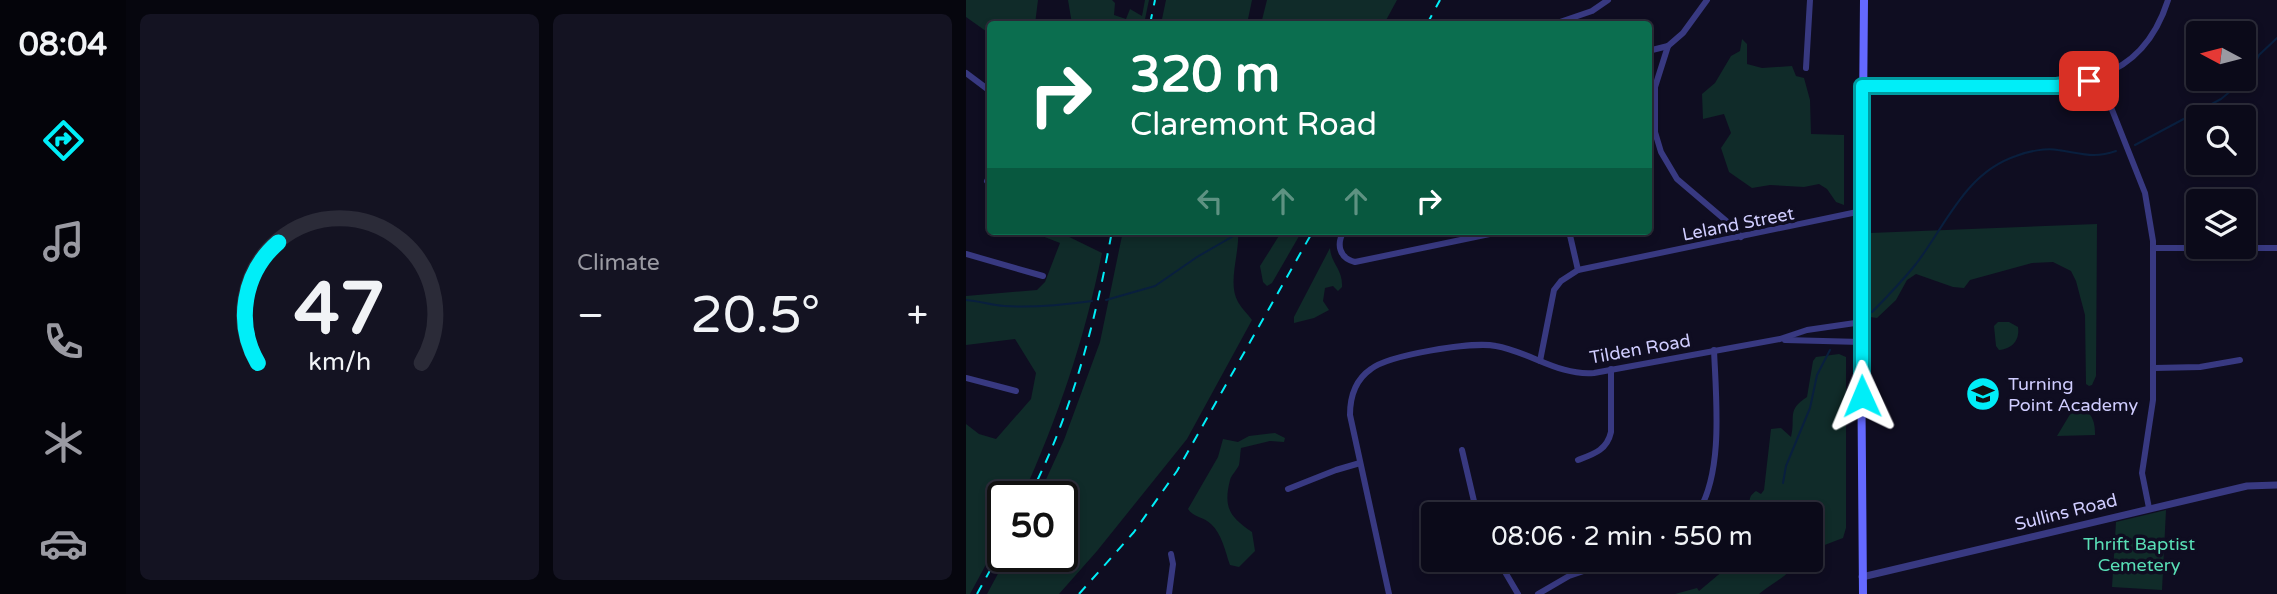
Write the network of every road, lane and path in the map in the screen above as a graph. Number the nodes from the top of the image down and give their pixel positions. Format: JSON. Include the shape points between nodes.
{"nodes":[{"id":1,"x":1608,"y":0,"type":"edge"},
{"id":2,"x":1707,"y":0,"type":"edge"},
{"id":3,"x":1810,"y":0,"type":"edge"},
{"id":4,"x":1864,"y":0,"type":"edge"},
{"id":5,"x":2168,"y":0,"type":"edge"},
{"id":6,"x":1563,"y":21,"type":"edge"},
{"id":7,"x":1668,"y":46,"type":"junction"},
{"id":8,"x":1652,"y":50,"type":"edge"},
{"id":9,"x":1807,"y":68,"type":"dead end"},
{"id":10,"x":966,"y":74,"type":"edge"},
{"id":11,"x":2099,"y":77,"type":"junction"},
{"id":12,"x":1862,"y":86,"type":"junction"},
{"id":13,"x":987,"y":90,"type":"edge"},
{"id":14,"x":1862,"y":211,"type":"junction"},
{"id":15,"x":1342,"y":235,"type":"edge"},
{"id":16,"x":1485,"y":235,"type":"edge"},
{"id":17,"x":1570,"y":235,"type":"edge"},
{"id":18,"x":1741,"y":237,"type":"junction"},
{"id":19,"x":2154,"y":247,"type":"junction"},
{"id":20,"x":2277,"y":248,"type":"edge"},
{"id":21,"x":966,"y":254,"type":"edge"},
{"id":22,"x":1578,"y":270,"type":"junction"},
{"id":23,"x":1044,"y":276,"type":"dead end"},
{"id":24,"x":1861,"y":322,"type":"junction"},
{"id":25,"x":1780,"y":339,"type":"junction"},
{"id":26,"x":1861,"y":342,"type":"junction"},
{"id":27,"x":1714,"y":350,"type":"junction"},
{"id":28,"x":1540,"y":360,"type":"junction"},
{"id":29,"x":2240,"y":360,"type":"dead end"},
{"id":30,"x":2154,"y":368,"type":"junction"},
{"id":31,"x":1611,"y":369,"type":"junction"},
{"id":32,"x":966,"y":378,"type":"edge"},
{"id":33,"x":1016,"y":391,"type":"dead end"},
{"id":34,"x":1462,"y":450,"type":"dead end"},
{"id":35,"x":1578,"y":460,"type":"dead end"},
{"id":36,"x":1360,"y":463,"type":"junction"},
{"id":37,"x":2277,"y":485,"type":"edge"},
{"id":38,"x":1288,"y":489,"type":"dead end"},
{"id":39,"x":1474,"y":502,"type":"edge"},
{"id":40,"x":1704,"y":502,"type":"edge"},
{"id":41,"x":2149,"y":508,"type":"junction"},
{"id":42,"x":1171,"y":554,"type":"dead end"},
{"id":43,"x":1505,"y":572,"type":"edge"},
{"id":44,"x":1581,"y":572,"type":"edge"},
{"id":45,"x":1863,"y":577,"type":"junction"},
{"id":46,"x":1169,"y":594,"type":"edge"},
{"id":47,"x":1389,"y":594,"type":"edge"},
{"id":48,"x":1518,"y":594,"type":"edge"},
{"id":49,"x":1538,"y":594,"type":"edge"},
{"id":50,"x":1863,"y":594,"type":"edge"}],
"edges":[{"from":1,"to":6,"type":"street"},
{"from":2,"to":7,"type":"street"},
{"from":3,"to":9,"type":"street"},
{"from":4,"to":12,"type":"main road"},
{"from":5,"to":11,"type":"street","via":[[2143,46]]},
{"from":7,"to":8,"type":"street"},
{"from":7,"to":18,"type":"street","via":[[1654,100],[1661,152],[1682,183]]},
{"from":10,"to":13,"type":"street"},
{"from":11,"to":12,"type":"street","via":[[2057,86]]},
{"from":11,"to":19,"type":"street","via":[[2145,193]]},
{"from":12,"to":14,"type":"main road"},
{"from":14,"to":18,"type":"street","name":"Leland Street"},
{"from":14,"to":24,"type":"main road"},
{"from":15,"to":16,"type":"street","via":[[1341,252],[1355,262]]},
{"from":17,"to":22,"type":"street"},
{"from":18,"to":22,"type":"street","name":"Leland Street"},
{"from":19,"to":20,"type":"street"},
{"from":19,"to":30,"type":"street"},
{"from":21,"to":23,"type":"street"},
{"from":22,"to":28,"type":"street","via":[[1554,290]]},
{"from":24,"to":25,"type":"street","name":"Tilden Road"},
{"from":24,"to":26,"type":"main road"},
{"from":25,"to":26,"type":"street","name":"Tilden Road"},
{"from":25,"to":27,"type":"street","name":"Tilden Road"},
{"from":26,"to":45,"type":"main road"},
{"from":27,"to":31,"type":"street","name":"Tilden Road"},
{"from":27,"to":40,"type":"street","via":[[1714,466]]},
{"from":28,"to":31,"type":"street","name":"Tilden Road","via":[[1577,373]]},
{"from":28,"to":36,"type":"street","name":"Tilden Road","via":[[1510,348],[1479,344],[1376,365],[1359,380],[1350,405]]},
{"from":29,"to":30,"type":"street"},
{"from":30,"to":41,"type":"street","via":[[2142,473]]},
{"from":31,"to":35,"type":"street","via":[[1609,441]]},
{"from":32,"to":33,"type":"street"},
{"from":34,"to":39,"type":"street"},
{"from":36,"to":38,"type":"street"},
{"from":36,"to":47,"type":"street","name":"Tilden Road"},
{"from":37,"to":41,"type":"street","name":"Sullins Road","via":[[2247,485]]},
{"from":41,"to":45,"type":"street","name":"Sullins Road"},
{"from":42,"to":46,"type":"street"},
{"from":43,"to":48,"type":"street"},
{"from":44,"to":49,"type":"street"},
{"from":45,"to":50,"type":"main road"}]}
